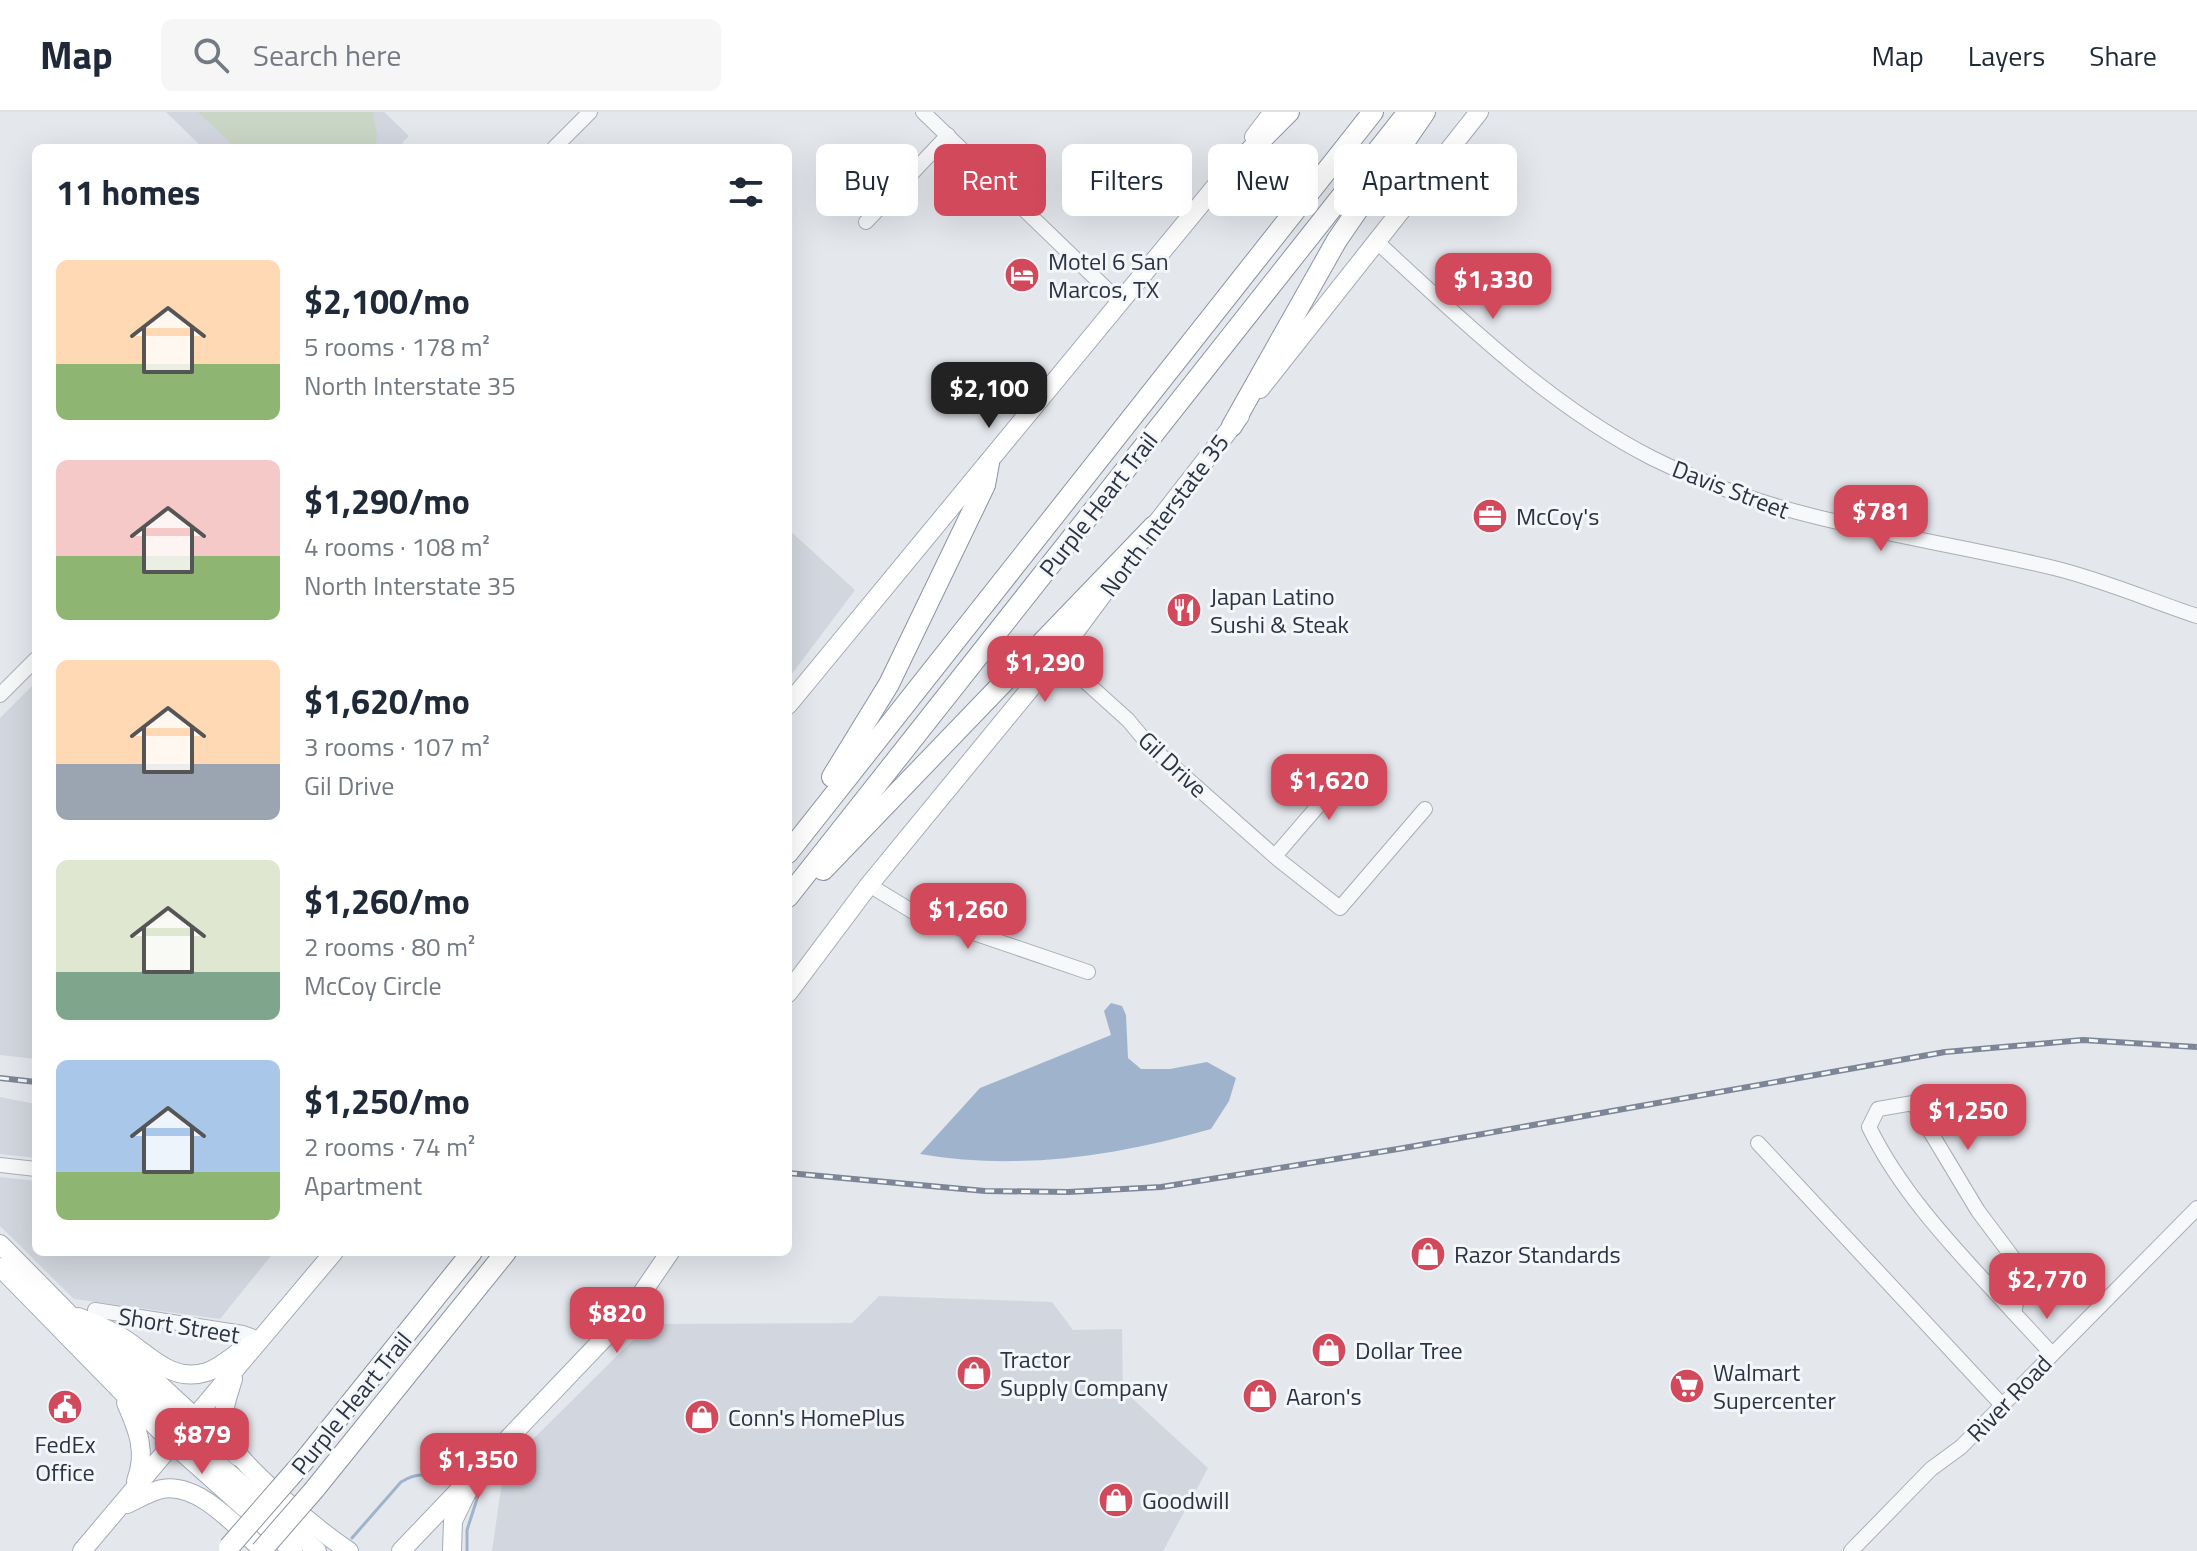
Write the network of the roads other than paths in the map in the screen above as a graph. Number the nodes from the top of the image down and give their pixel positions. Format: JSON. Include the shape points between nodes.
{"nodes":[{"id":1,"x":923,"y":112,"type":"edge"},
{"id":2,"x":1273,"y":112,"type":"edge"},
{"id":3,"x":1289,"y":112,"type":"edge"},
{"id":4,"x":1373,"y":112,"type":"edge"},
{"id":5,"x":1408,"y":112,"type":"edge"},
{"id":6,"x":1425,"y":112,"type":"edge"},
{"id":7,"x":1479,"y":112,"type":"edge"},
{"id":8,"x":586,"y":114,"type":"edge"},
{"id":9,"x":948,"y":135,"type":"junction"},
{"id":10,"x":558,"y":144,"type":"edge"},
{"id":11,"x":1248,"y":144,"type":"edge"},
{"id":12,"x":1257,"y":144,"type":"edge"},
{"id":13,"x":1208,"y":196,"type":"edge"},
{"id":14,"x":866,"y":222,"type":"dead end"},
{"id":15,"x":1377,"y":242,"type":"junction"},
{"id":16,"x":1120,"y":302,"type":"junction"},
{"id":17,"x":1232,"y":426,"type":"junction"},
{"id":18,"x":989,"y":463,"type":"junction"},
{"id":19,"x":1154,"y":526,"type":"junction"},
{"id":20,"x":2197,"y":616,"type":"edge"},
{"id":21,"x":1057,"y":656,"type":"junction"},
{"id":22,"x":32,"y":663,"type":"edge"},
{"id":23,"x":0,"y":695,"type":"edge"},
{"id":24,"x":792,"y":700,"type":"edge"},
{"id":25,"x":1355,"y":763,"type":"dead end"},
{"id":26,"x":1425,"y":809,"type":"dead end"},
{"id":27,"x":792,"y":829,"type":"edge"},
{"id":28,"x":792,"y":848,"type":"edge"},
{"id":29,"x":1275,"y":856,"type":"junction"},
{"id":30,"x":869,"y":885,"type":"junction"},
{"id":31,"x":792,"y":895,"type":"edge"},
{"id":32,"x":792,"y":896,"type":"edge"},
{"id":33,"x":1088,"y":972,"type":"dead end"},
{"id":34,"x":792,"y":988,"type":"edge"},
{"id":35,"x":1758,"y":1143,"type":"dead end"},
{"id":36,"x":0,"y":1165,"type":"edge"},
{"id":37,"x":32,"y":1169,"type":"edge"},
{"id":38,"x":2197,"y":1208,"type":"edge"},
{"id":39,"x":0,"y":1244,"type":"edge"},
{"id":40,"x":331,"y":1256,"type":"edge"},
{"id":41,"x":469,"y":1256,"type":"edge"},
{"id":42,"x":503,"y":1256,"type":"edge"},
{"id":43,"x":667,"y":1256,"type":"edge"},
{"id":44,"x":0,"y":1264,"type":"edge"},
{"id":45,"x":95,"y":1310,"type":"dead end"},
{"id":46,"x":2014,"y":1313,"type":"junction"},
{"id":47,"x":69,"y":1314,"type":"junction"},
{"id":48,"x":94,"y":1339,"type":"junction"},
{"id":49,"x":262,"y":1340,"type":"junction"},
{"id":50,"x":2052,"y":1354,"type":"junction"},
{"id":51,"x":235,"y":1372,"type":"junction"},
{"id":52,"x":120,"y":1389,"type":"junction"},
{"id":53,"x":2002,"y":1405,"type":"junction"},
{"id":54,"x":183,"y":1430,"type":"junction"},
{"id":55,"x":238,"y":1457,"type":"junction"},
{"id":56,"x":476,"y":1474,"type":"junction"},
{"id":57,"x":125,"y":1501,"type":"junction"},
{"id":58,"x":403,"y":1547,"type":"edge"},
{"id":59,"x":228,"y":1549,"type":"edge"},
{"id":60,"x":82,"y":1551,"type":"edge"},
{"id":61,"x":263,"y":1551,"type":"edge"},
{"id":62,"x":293,"y":1551,"type":"edge"},
{"id":63,"x":317,"y":1551,"type":"edge"},
{"id":64,"x":349,"y":1551,"type":"edge"},
{"id":65,"x":387,"y":1551,"type":"edge"},
{"id":66,"x":452,"y":1551,"type":"edge"},
{"id":67,"x":1851,"y":1551,"type":"edge"}],
"edges":[{"from":1,"to":9,"type":"street"},
{"from":2,"to":11,"type":"main road"},
{"from":3,"to":12,"type":"highway"},
{"from":4,"to":28,"type":"highway","name":"Purple Heart Trail"},
{"from":5,"to":31,"type":"highway","name":"Purple Heart Trail"},
{"from":6,"to":17,"type":"highway","via":[[1337,240]]},
{"from":7,"to":15,"type":"main road","name":"North Interstate 35"},
{"from":8,"to":10,"type":"street"},
{"from":9,"to":14,"type":"street"},
{"from":9,"to":16,"type":"street"},
{"from":13,"to":16,"type":"main road"},
{"from":15,"to":17,"type":"main road","name":"North Interstate 35"},
{"from":15,"to":20,"type":"street","name":"Davis Street","via":[[1520,370],[1592,423],[1676,468],[1783,511],[2056,568]]},
{"from":16,"to":18,"type":"main road"},
{"from":17,"to":19,"type":"main road","name":"North Interstate 35"},
{"from":18,"to":24,"type":"main road"},
{"from":18,"to":27,"type":"highway","via":[[985,485],[889,684],[849,752]]},
{"from":19,"to":21,"type":"main road","name":"North Interstate 35"},
{"from":19,"to":32,"type":"highway","via":[[852,841]]},
{"from":21,"to":29,"type":"street","name":"Gil Drive"},
{"from":21,"to":30,"type":"main road","name":"North Interstate 35"},
{"from":22,"to":23,"type":"street"},
{"from":25,"to":29,"type":"street"},
{"from":26,"to":29,"type":"street","name":"Gil Drive","via":[[1340,908]]},
{"from":30,"to":33,"type":"street","via":[[915,913]]},
{"from":30,"to":34,"type":"main road","name":"North Interstate 35"},
{"from":35,"to":53,"type":"street"},
{"from":36,"to":37,"type":"street"},
{"from":38,"to":50,"type":"street","name":"River Road"},
{"from":39,"to":47,"type":"main road"},
{"from":40,"to":49,"type":"main road"},
{"from":41,"to":59,"type":"highway","name":"Purple Heart Trail","bridge":true},
{"from":42,"to":61,"type":"highway","name":"Purple Heart Trail","bridge":true},
{"from":43,"to":56,"type":"main road","via":[[629,1312]]},
{"from":44,"to":48,"type":"main road","via":[[14,1270],[61,1317]]},
{"from":44,"to":52,"type":"main road"},
{"from":45,"to":49,"type":"street","name":"Short Street"},
{"from":46,"to":46,"type":"street","via":[[2023,1271],[1978,1211],[1913,1103],[1878,1109],[1869,1127],[1882,1154],[1948,1241]]},
{"from":46,"to":50,"type":"street"},
{"from":47,"to":48,"type":"main road"},
{"from":47,"to":49,"type":"main road","via":[[119,1335],[176,1373],[207,1372]]},
{"from":48,"to":54,"type":"main road","via":[[132,1359]]},
{"from":49,"to":51,"type":"main road"},
{"from":50,"to":53,"type":"street","name":"River Road"},
{"from":51,"to":54,"type":"main road"},
{"from":51,"to":55,"type":"main road","via":[[223,1421]]},
{"from":52,"to":54,"type":"main road"},
{"from":52,"to":57,"type":"main road","via":[[141,1443],[140,1471]]},
{"from":53,"to":67,"type":"street","name":"River Road"},
{"from":54,"to":55,"type":"main road"},
{"from":54,"to":57,"type":"main road"},
{"from":54,"to":62,"type":"main road"},
{"from":54,"to":63,"type":"main road"},
{"from":55,"to":64,"type":"main road"},
{"from":56,"to":58,"type":"main road"},
{"from":56,"to":66,"type":"main road","via":[[453,1521]]},
{"from":57,"to":60,"type":"main road"},
{"from":57,"to":61,"type":"main road","via":[[166,1488],[186,1491],[208,1503]]},
{"from":58,"to":65,"type":"main road"}]}
